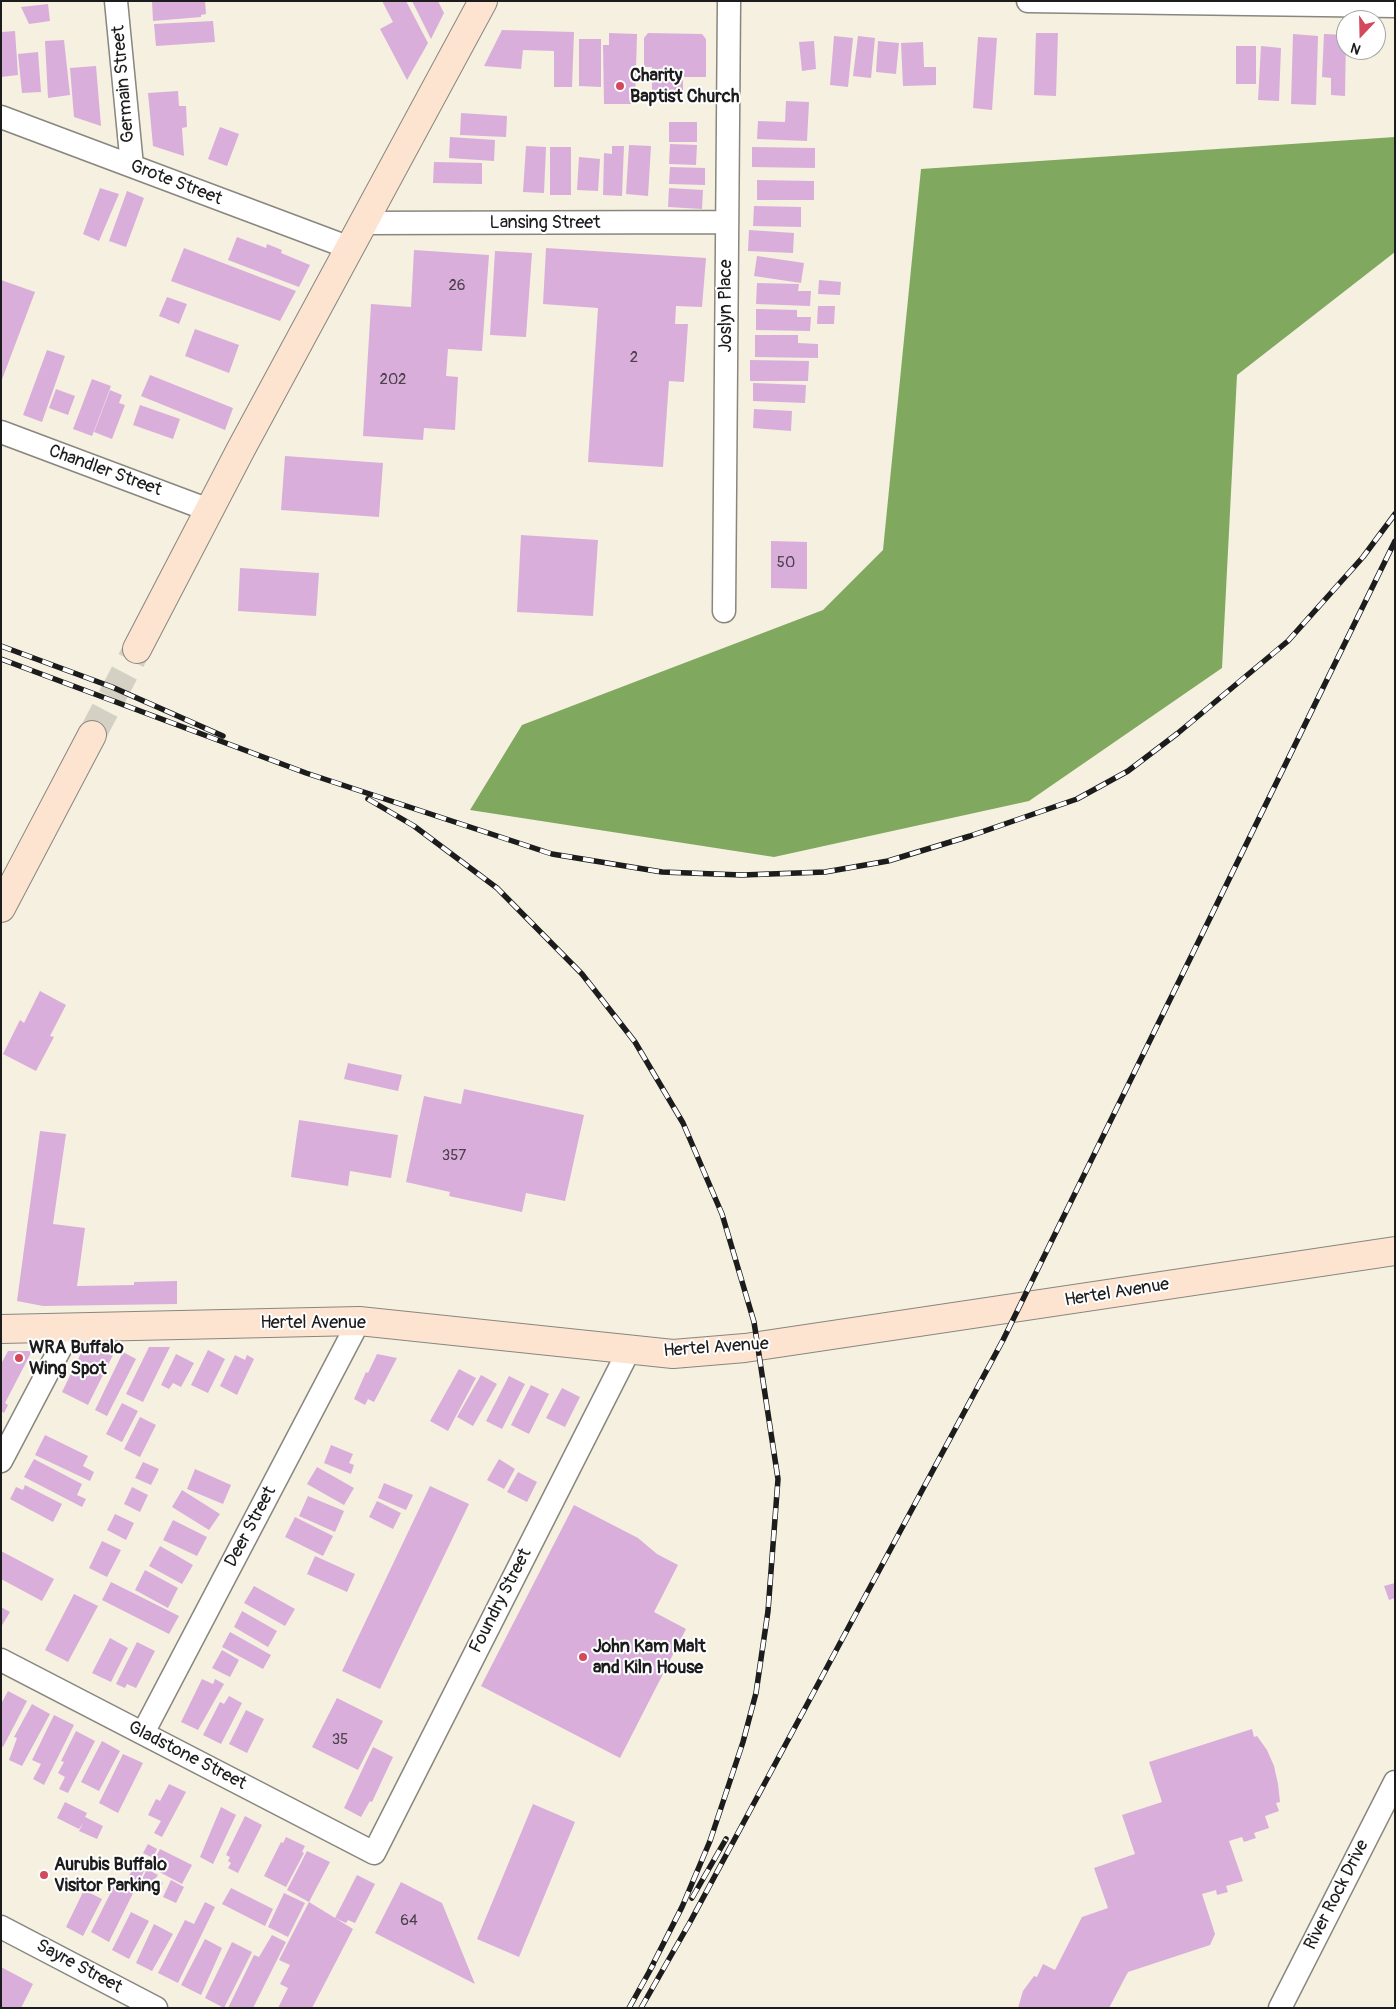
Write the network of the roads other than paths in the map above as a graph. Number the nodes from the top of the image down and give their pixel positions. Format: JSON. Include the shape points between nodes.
{"nodes":[{"id":1,"x":116,"y":1,"type":"edge"},
{"id":2,"x":483,"y":1,"type":"edge"},
{"id":3,"x":728,"y":1,"type":"edge"},
{"id":4,"x":1028,"y":1,"type":"edge"},
{"id":5,"x":1106,"y":2,"type":"edge"},
{"id":6,"x":1341,"y":3,"type":"edge"},
{"id":7,"x":1395,"y":6,"type":"edge"},
{"id":8,"x":1,"y":117,"type":"edge"},
{"id":9,"x":132,"y":166,"type":"junction"},
{"id":10,"x":727,"y":222,"type":"junction"},
{"id":11,"x":363,"y":224,"type":"junction"},
{"id":12,"x":350,"y":248,"type":"junction"},
{"id":13,"x":1,"y":432,"type":"edge"},
{"id":14,"x":209,"y":510,"type":"junction"},
{"id":15,"x":724,"y":611,"type":"dead end"},
{"id":16,"x":137,"y":649,"type":"tunnel mouth"},
{"id":17,"x":92,"y":735,"type":"tunnel mouth"},
{"id":18,"x":1,"y":908,"type":"edge"},
{"id":19,"x":1395,"y":1251,"type":"edge"},
{"id":20,"x":359,"y":1321,"type":"junction"},
{"id":21,"x":71,"y":1328,"type":"junction"},
{"id":22,"x":1,"y":1329,"type":"edge"},
{"id":23,"x":629,"y":1350,"type":"junction"},
{"id":24,"x":1,"y":1461,"type":"edge"},
{"id":25,"x":1,"y":1660,"type":"edge"},
{"id":26,"x":143,"y":1733,"type":"junction"},
{"id":27,"x":1395,"y":1782,"type":"edge"},
{"id":28,"x":374,"y":1853,"type":"joint"},
{"id":29,"x":1,"y":1927,"type":"edge"},
{"id":30,"x":156,"y":2008,"type":"edge"},
{"id":31,"x":1280,"y":2008,"type":"edge"}],
"edges":[{"from":1,"to":9,"type":"street","name":"Germain Street"},
{"from":2,"to":11,"type":"street"},
{"from":3,"to":10,"type":"street","name":"Joslyn Place"},
{"from":4,"to":5,"type":"street"},
{"from":5,"to":6,"type":"street"},
{"from":6,"to":7,"type":"street"},
{"from":8,"to":9,"type":"street","name":"Grote Street"},
{"from":9,"to":12,"type":"street","name":"Grote Street"},
{"from":10,"to":11,"type":"street","name":"Lansing Street"},
{"from":10,"to":15,"type":"street","name":"Joslyn Place"},
{"from":11,"to":12,"type":"street"},
{"from":12,"to":14,"type":"street"},
{"from":13,"to":14,"type":"street","name":"Chandler Street"},
{"from":14,"to":16,"type":"street"},
{"from":17,"to":18,"type":"street"},
{"from":19,"to":23,"type":"street","name":"Hertel Avenue","via":[[745,1348],[673,1354]]},
{"from":20,"to":21,"type":"street","name":"Hertel Avenue"},
{"from":20,"to":23,"type":"street","name":"Hertel Avenue"},
{"from":20,"to":26,"type":"street","name":"Deer Street"},
{"from":21,"to":22,"type":"street","name":"Hertel Avenue"},
{"from":21,"to":24,"type":"street"},
{"from":23,"to":28,"type":"street","name":"Foundry Street"},
{"from":25,"to":26,"type":"street","name":"Gladstone Street"},
{"from":26,"to":28,"type":"street","name":"Gladstone Street"},
{"from":27,"to":31,"type":"street","name":"River Rock Drive"},
{"from":29,"to":30,"type":"street","name":"Sayre Street"}]}
